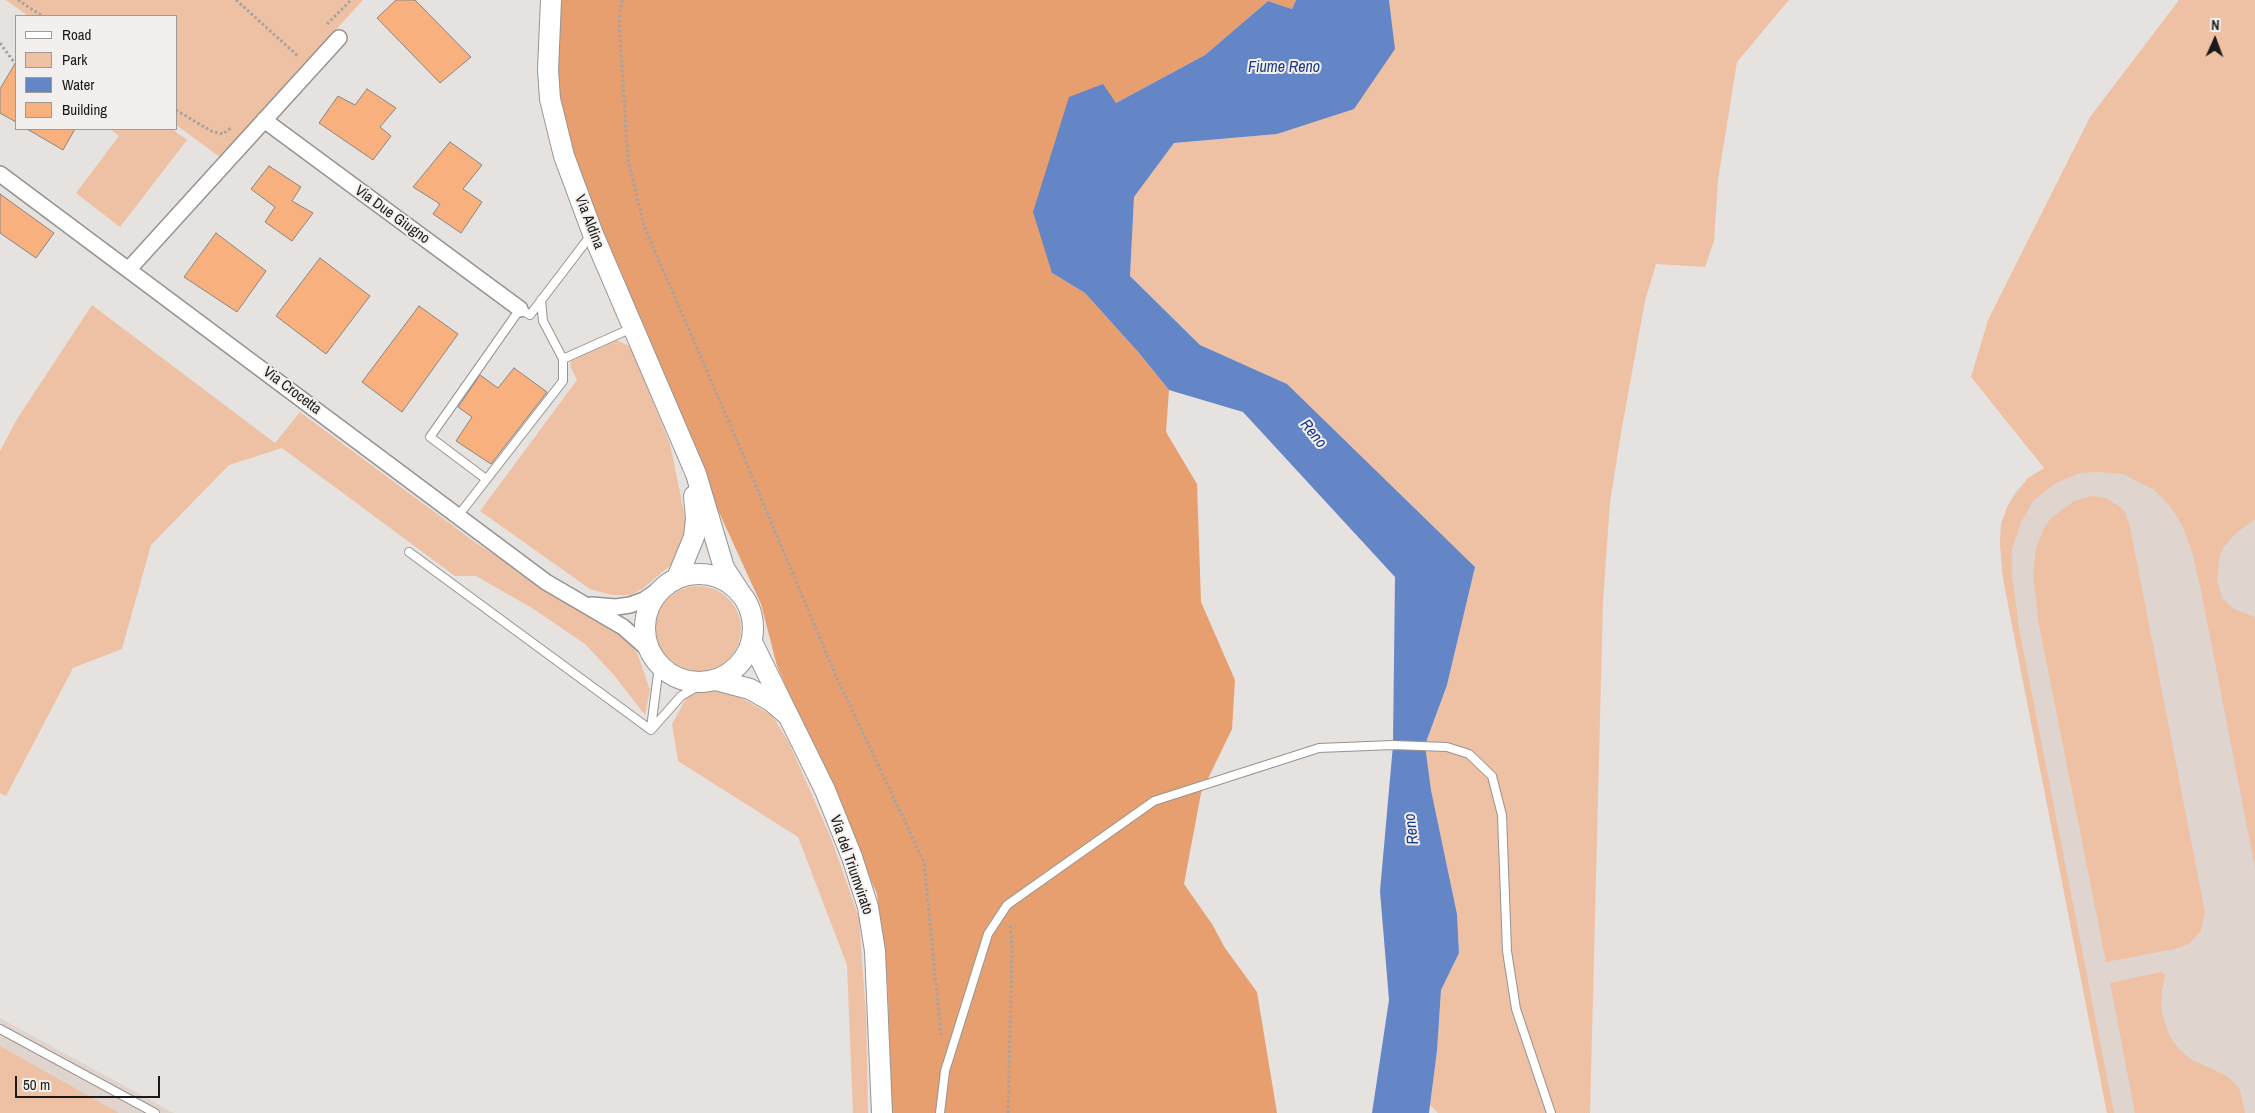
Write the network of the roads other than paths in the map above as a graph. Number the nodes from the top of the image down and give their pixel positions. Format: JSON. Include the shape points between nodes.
{"nodes":[{"id":1,"x":551,"y":0,"type":"edge"},
{"id":2,"x":339,"y":38,"type":"dead end"},
{"id":3,"x":264,"y":120,"type":"junction"},
{"id":4,"x":0,"y":174,"type":"edge"},
{"id":5,"x":593,"y":234,"type":"junction"},
{"id":6,"x":129,"y":269,"type":"junction"},
{"id":7,"x":541,"y":300,"type":"junction"},
{"id":8,"x":520,"y":309,"type":"junction"},
{"id":9,"x":633,"y":328,"type":"junction"},
{"id":10,"x":563,"y":359,"type":"junction"},
{"id":11,"x":678,"y":432,"type":"junction"},
{"id":12,"x":486,"y":479,"type":"junction"},
{"id":13,"x":458,"y":516,"type":"junction"},
{"id":14,"x":409,"y":552,"type":"dead end"},
{"id":15,"x":671,"y":582,"type":"junction"},
{"id":16,"x":739,"y":591,"type":"junction"},
{"id":17,"x":586,"y":604,"type":"junction"},
{"id":18,"x":752,"y":642,"type":"junction"},
{"id":19,"x":654,"y":658,"type":"junction"},
{"id":20,"x":709,"y":681,"type":"junction"},
{"id":21,"x":789,"y":716,"type":"junction"},
{"id":22,"x":651,"y":730,"type":"junction"},
{"id":23,"x":0,"y":1029,"type":"edge"},
{"id":24,"x":155,"y":1113,"type":"edge"},
{"id":25,"x":882,"y":1113,"type":"edge"},
{"id":26,"x":940,"y":1113,"type":"edge"},
{"id":27,"x":1551,"y":1113,"type":"edge"}],
"edges":[{"from":1,"to":5,"type":"street","name":"Via Aldina","via":[[550,99],[564,156]]},
{"from":2,"to":3,"type":"street"},
{"from":3,"to":6,"type":"street"},
{"from":3,"to":8,"type":"street","name":"Via Due Giugno"},
{"from":4,"to":6,"type":"street","name":"Via Crocetta"},
{"from":5,"to":7,"type":"lane"},
{"from":5,"to":9,"type":"street","name":"Via Aldina"},
{"from":6,"to":13,"type":"street","name":"Via Crocetta"},
{"from":7,"to":8,"type":"lane","via":[[530,315]]},
{"from":7,"to":10,"type":"lane","via":[[543,320]]},
{"from":8,"to":12,"type":"lane","via":[[430,437]]},
{"from":9,"to":10,"type":"lane"},
{"from":9,"to":11,"type":"street","name":"Via Aldina"},
{"from":10,"to":12,"type":"lane","via":[[562,381]]},
{"from":11,"to":15,"type":"street","name":"Via Aldina","via":[[696,503],[696,518],[694,537]]},
{"from":11,"to":16,"type":"street","name":"Via Aldina","via":[[696,474],[724,568]]},
{"from":12,"to":13,"type":"lane"},
{"from":13,"to":17,"type":"street","name":"Via Crocetta","via":[[546,582]]},
{"from":14,"to":22,"type":"lane"},
{"from":15,"to":16,"type":"street","via":[[693,574],[710,575]]},
{"from":15,"to":17,"type":"street","name":"Via Crocetta","via":[[630,605]]},
{"from":15,"to":19,"type":"street","via":[[654,596],[644,623],[645,637]]},
{"from":16,"to":18,"type":"street","via":[[752,615]]},
{"from":17,"to":19,"type":"street","name":"Via Crocetta","via":[[623,627]]},
{"from":18,"to":20,"type":"street","via":[[738,665]]},
{"from":18,"to":21,"type":"street","name":"Via del Triumvirato"},
{"from":19,"to":20,"type":"street","via":[[672,676],[687,681]]},
{"from":19,"to":22,"type":"lane"},
{"from":20,"to":21,"type":"street","name":"Via del Triumvirato","via":[[750,689]]},
{"from":20,"to":22,"type":"lane","via":[[681,696]]},
{"from":21,"to":25,"type":"street","name":"Via del Triumvirato","via":[[825,790],[868,907],[876,951]]},
{"from":23,"to":24,"type":"lane"},
{"from":26,"to":27,"type":"lane","via":[[945,1071],[988,934],[1008,905],[1154,801],[1319,748],[1425,745],[1469,754],[1492,776],[1502,815],[1508,951],[1516,1009]]}]}
